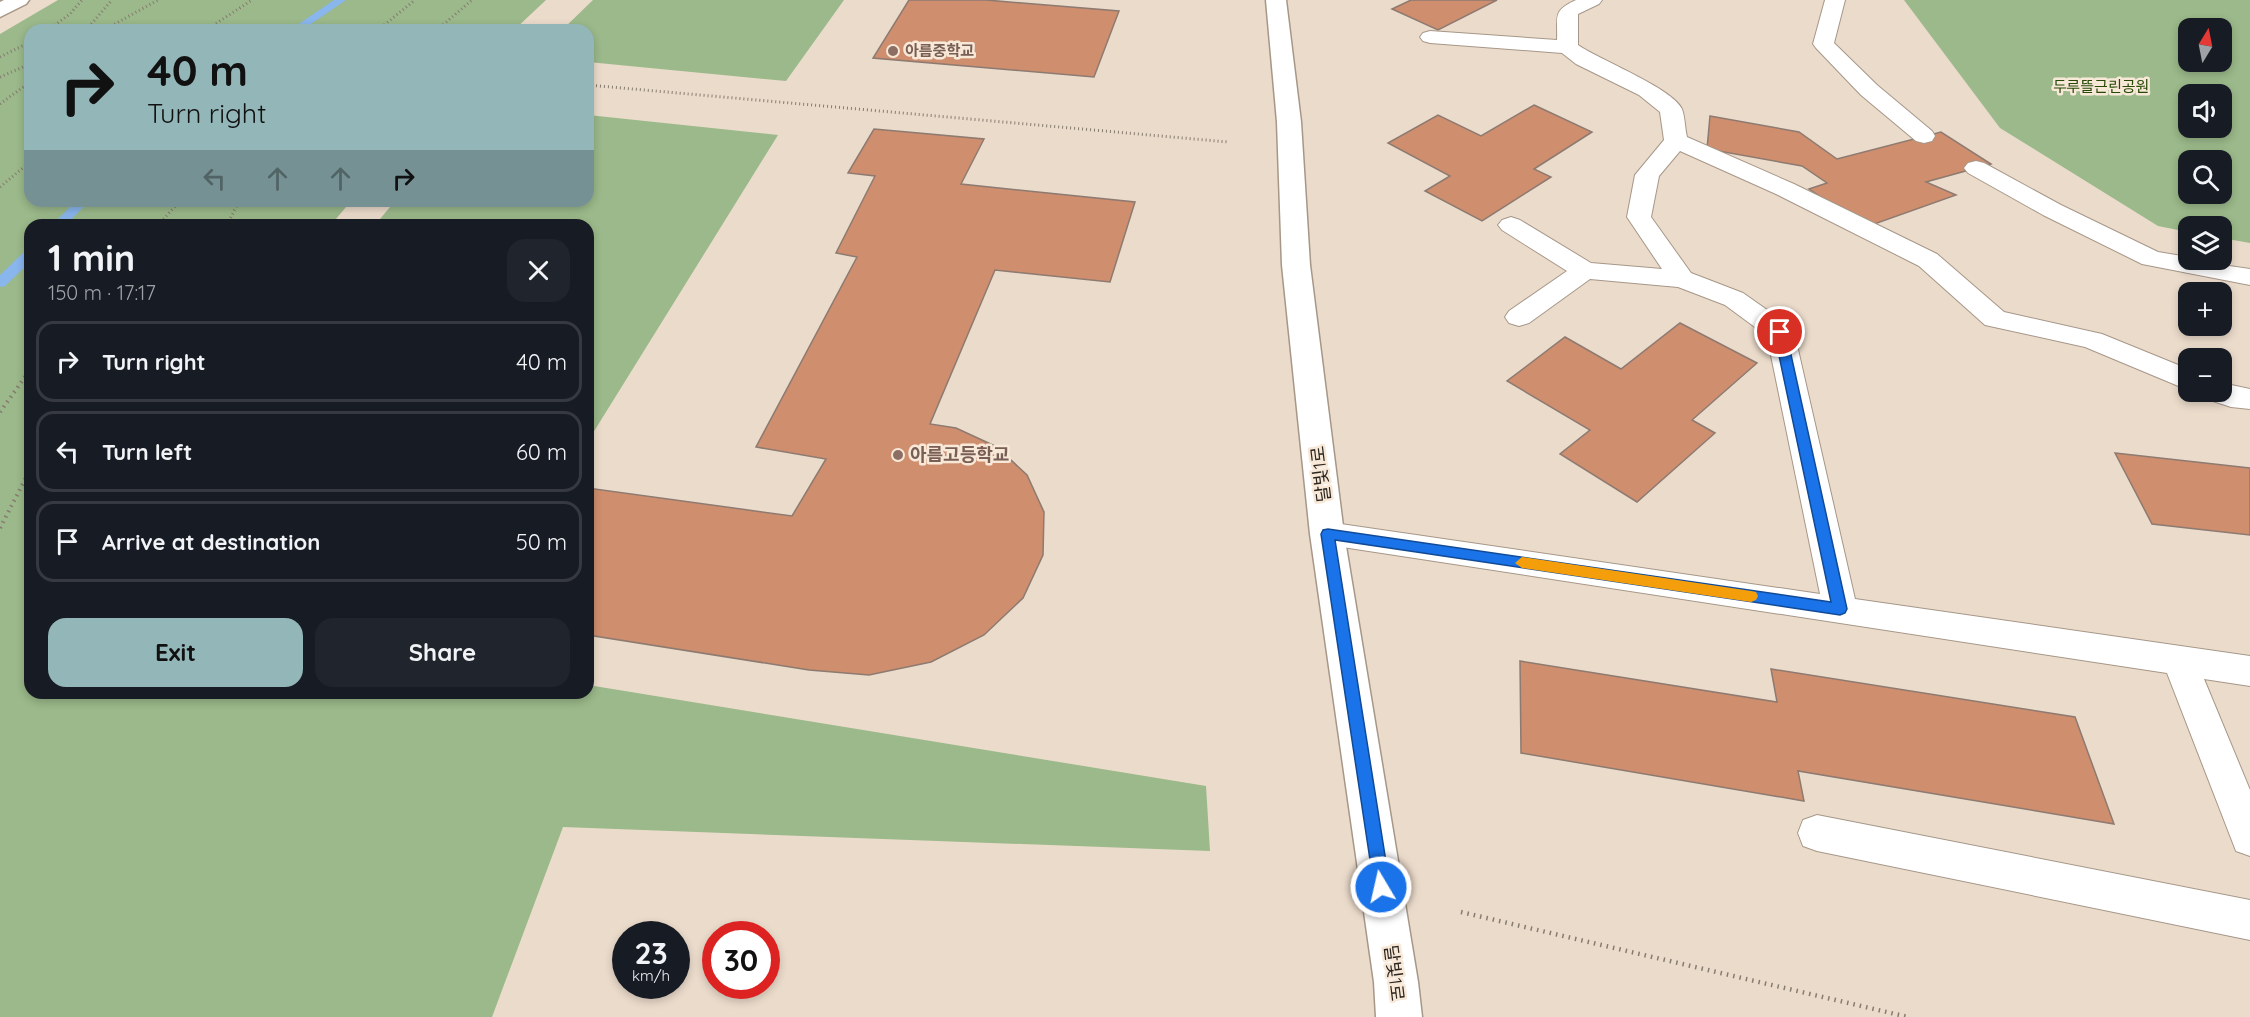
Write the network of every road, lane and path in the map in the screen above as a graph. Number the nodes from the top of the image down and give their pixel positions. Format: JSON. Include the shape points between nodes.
{"nodes":[{"id":1,"x":19,"y":0,"type":"edge"},
{"id":2,"x":82,"y":0,"type":"edge"},
{"id":3,"x":112,"y":0,"type":"edge"},
{"id":4,"x":158,"y":0,"type":"edge"},
{"id":5,"x":252,"y":0,"type":"edge"},
{"id":6,"x":415,"y":0,"type":"edge"},
{"id":7,"x":472,"y":0,"type":"edge"},
{"id":8,"x":1276,"y":0,"type":"edge"},
{"id":9,"x":1592,"y":0,"type":"edge"},
{"id":10,"x":1836,"y":0,"type":"edge"},
{"id":11,"x":0,"y":11,"type":"edge"},
{"id":12,"x":56,"y":24,"type":"edge"},
{"id":13,"x":92,"y":24,"type":"edge"},
{"id":14,"x":115,"y":24,"type":"edge"},
{"id":15,"x":215,"y":24,"type":"edge"},
{"id":16,"x":385,"y":24,"type":"edge"},
{"id":17,"x":444,"y":24,"type":"edge"},
{"id":18,"x":1430,"y":38,"type":"dead end"},
{"id":19,"x":24,"y":45,"type":"edge"},
{"id":20,"x":1567,"y":47,"type":"junction"},
{"id":21,"x":0,"y":57,"type":"edge"},
{"id":22,"x":24,"y":67,"type":"edge"},
{"id":23,"x":0,"y":77,"type":"edge"},
{"id":24,"x":24,"y":86,"type":"edge"},
{"id":25,"x":594,"y":86,"type":"edge"},
{"id":26,"x":0,"y":104,"type":"edge"},
{"id":27,"x":1924,"y":136,"type":"dead end"},
{"id":28,"x":1676,"y":141,"type":"junction"},
{"id":29,"x":1228,"y":142,"type":"dead end"},
{"id":30,"x":24,"y":167,"type":"edge"},
{"id":31,"x":1976,"y":168,"type":"dead end"},
{"id":32,"x":0,"y":187,"type":"edge"},
{"id":33,"x":174,"y":207,"type":"edge"},
{"id":34,"x":164,"y":219,"type":"edge"},
{"id":35,"x":1511,"y":225,"type":"dead end"},
{"id":36,"x":1585,"y":271,"type":"junction"},
{"id":37,"x":2250,"y":277,"type":"edge"},
{"id":38,"x":1682,"y":279,"type":"junction"},
{"id":39,"x":1519,"y":317,"type":"dead end"},
{"id":40,"x":2178,"y":376,"type":"edge"},
{"id":41,"x":24,"y":378,"type":"edge"},
{"id":42,"x":2232,"y":397,"type":"edge"},
{"id":43,"x":2250,"y":399,"type":"edge"},
{"id":44,"x":0,"y":412,"type":"edge"},
{"id":45,"x":24,"y":482,"type":"edge"},
{"id":46,"x":0,"y":528,"type":"edge"},
{"id":47,"x":1328,"y":534,"type":"junction"},
{"id":48,"x":1840,"y":609,"type":"junction"},
{"id":49,"x":2178,"y":660,"type":"junction"},
{"id":50,"x":2250,"y":671,"type":"edge"},
{"id":51,"x":1817,"y":833,"type":"dead end"},
{"id":52,"x":2250,"y":838,"type":"edge"},
{"id":53,"x":1461,"y":912,"type":"dead end"},
{"id":54,"x":2250,"y":920,"type":"edge"},
{"id":55,"x":1399,"y":1017,"type":"edge"},
{"id":56,"x":1908,"y":1017,"type":"edge"}],
"edges":[{"from":1,"to":11,"type":"street"},
{"from":2,"to":12,"type":"path"},
{"from":3,"to":13,"type":"path"},
{"from":4,"to":14,"type":"path"},
{"from":5,"to":15,"type":"path"},
{"from":6,"to":16,"type":"path"},
{"from":7,"to":17,"type":"path"},
{"from":8,"to":47,"type":"street","name":"달빛1로","via":[[1289,122],[1296,266]]},
{"from":9,"to":20,"type":"lane","via":[[1568,11]]},
{"from":10,"to":27,"type":"lane","via":[[1823,44],[1869,90]]},
{"from":18,"to":20,"type":"lane"},
{"from":19,"to":21,"type":"path"},
{"from":20,"to":28,"type":"lane","via":[[1647,90],[1671,110]]},
{"from":22,"to":23,"type":"path"},
{"from":24,"to":26,"type":"path"},
{"from":25,"to":29,"type":"path"},
{"from":28,"to":38,"type":"lane","via":[[1647,174],[1639,217]]},
{"from":28,"to":40,"type":"lane","via":[[1785,189],[1928,260],[1995,319],[2092,340]]},
{"from":30,"to":32,"type":"path"},
{"from":31,"to":37,"type":"lane","via":[[2151,258]]},
{"from":33,"to":34,"type":"path"},
{"from":35,"to":36,"type":"lane"},
{"from":36,"to":38,"type":"lane"},
{"from":36,"to":39,"type":"lane"},
{"from":38,"to":48,"type":"lane","via":[[1734,299],[1780,332]]},
{"from":41,"to":44,"type":"path"},
{"from":42,"to":43,"type":"lane"},
{"from":45,"to":46,"type":"path"},
{"from":47,"to":48,"type":"lane"},
{"from":47,"to":55,"type":"street","name":"달빛1로"},
{"from":48,"to":49,"type":"lane"},
{"from":49,"to":50,"type":"lane"},
{"from":49,"to":52,"type":"lane"},
{"from":51,"to":54,"type":"lane"},
{"from":53,"to":56,"type":"path"}]}
